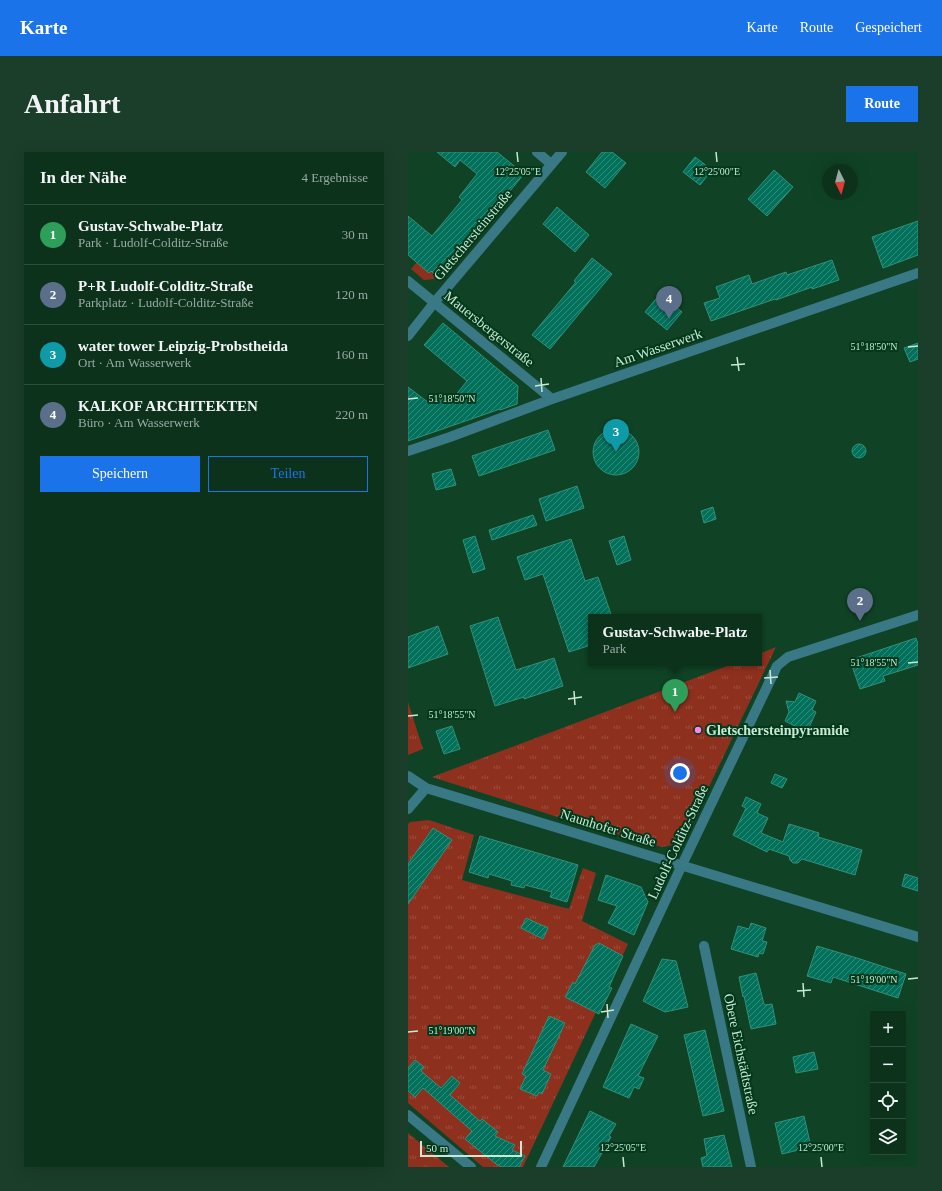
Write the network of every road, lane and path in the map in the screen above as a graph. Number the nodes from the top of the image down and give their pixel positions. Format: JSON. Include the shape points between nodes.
{"nodes":[{"id":1,"x":537,"y":152,"type":"edge"},
{"id":2,"x":562,"y":152,"type":"edge"},
{"id":3,"x":551,"y":164,"type":"junction"},
{"id":4,"x":918,"y":273,"type":"edge"},
{"id":5,"x":408,"y":281,"type":"edge"},
{"id":6,"x":434,"y":303,"type":"junction"},
{"id":7,"x":408,"y":336,"type":"edge"},
{"id":8,"x":552,"y":399,"type":"junction"},
{"id":9,"x":408,"y":451,"type":"edge"},
{"id":10,"x":918,"y":615,"type":"edge"},
{"id":11,"x":408,"y":776,"type":"edge"},
{"id":12,"x":426,"y":788,"type":"junction"},
{"id":13,"x":408,"y":809,"type":"edge"},
{"id":14,"x":682,"y":865,"type":"junction"},
{"id":15,"x":918,"y":937,"type":"edge"},
{"id":16,"x":704,"y":946,"type":"dead end"},
{"id":17,"x":408,"y":1115,"type":"edge"},
{"id":18,"x":471,"y":1167,"type":"edge"},
{"id":19,"x":541,"y":1167,"type":"edge"},
{"id":20,"x":751,"y":1167,"type":"edge"}],
"edges":[{"from":1,"to":3,"type":"street"},
{"from":2,"to":3,"type":"street","name":"Gletschersteinstraße"},
{"from":3,"to":6,"type":"street","name":"Gletschersteinstraße"},
{"from":4,"to":8,"type":"street","name":"Am Wasserwerk"},
{"from":5,"to":6,"type":"street","name":"Mauersbergerstraße"},
{"from":6,"to":7,"type":"street","name":"Gletschersteinstraße"},
{"from":6,"to":8,"type":"street","name":"Mauersbergerstraße"},
{"from":8,"to":9,"type":"street","name":"Am Wasserwerk"},
{"from":10,"to":14,"type":"street","name":"Ludolf-Colditz-Straße","via":[[788,657],[776,666]]},
{"from":11,"to":12,"type":"street","name":"Naunhofer Straße"},
{"from":12,"to":13,"type":"street"},
{"from":12,"to":14,"type":"street","name":"Naunhofer Straße"},
{"from":14,"to":15,"type":"street","name":"Naunhofer Straße"},
{"from":14,"to":19,"type":"street","name":"Ludolf-Colditz-Straße"},
{"from":16,"to":20,"type":"street","name":"Obere Eichstädtstraße"},
{"from":17,"to":18,"type":"street"}]}
